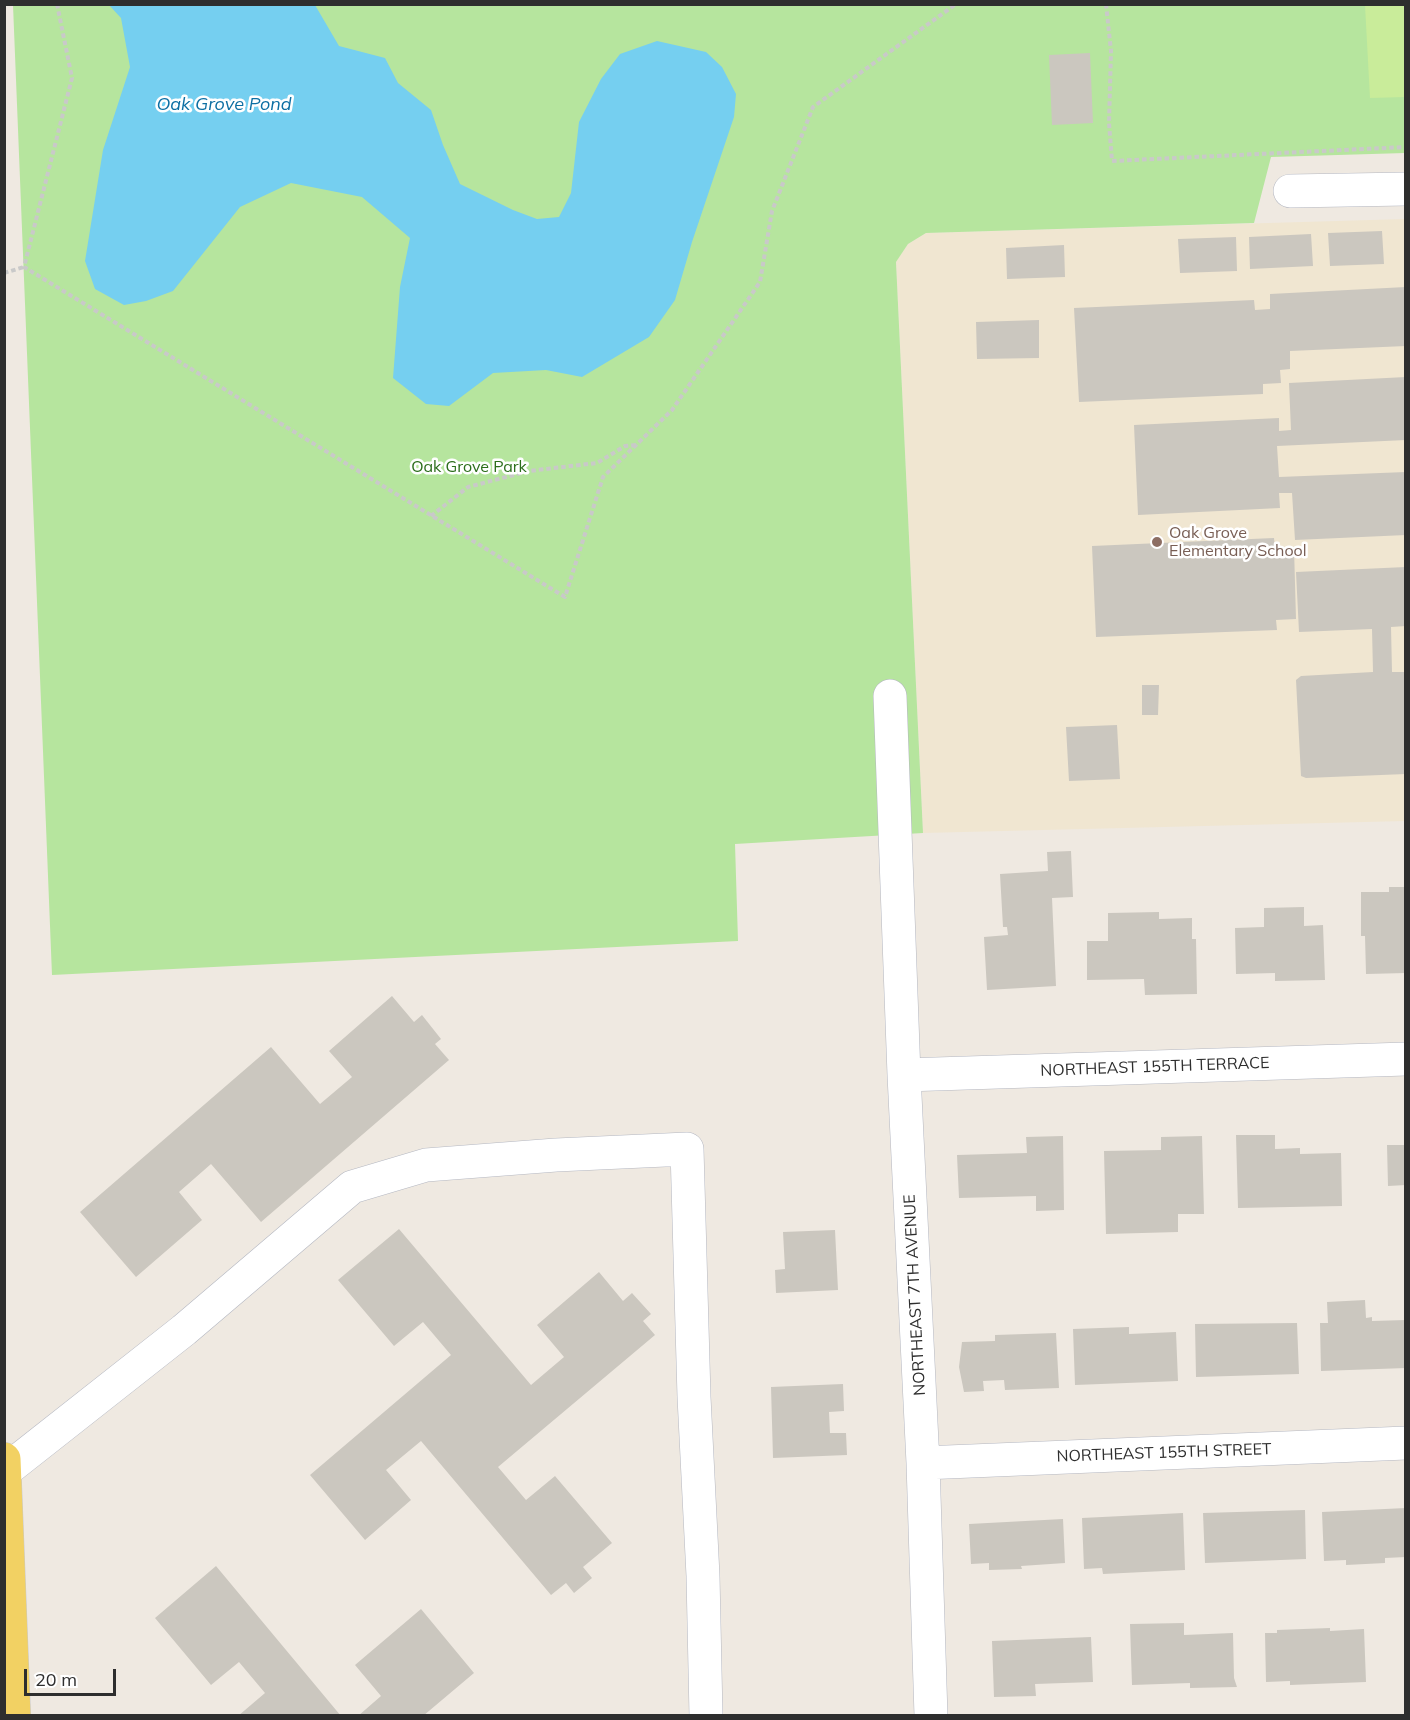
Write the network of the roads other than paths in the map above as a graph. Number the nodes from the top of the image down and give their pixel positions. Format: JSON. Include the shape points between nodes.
{"nodes":[{"id":1,"x":1406,"y":189,"type":"edge"},
{"id":2,"x":1290,"y":191,"type":"dead end"},
{"id":3,"x":890,"y":696,"type":"dead end"},
{"id":4,"x":1406,"y":1059,"type":"edge"},
{"id":5,"x":904,"y":1075,"type":"junction"},
{"id":6,"x":1406,"y":1443,"type":"edge"},
{"id":7,"x":4,"y":1459,"type":"edge"},
{"id":8,"x":923,"y":1463,"type":"junction"},
{"id":9,"x":5,"y":1471,"type":"edge"},
{"id":10,"x":14,"y":1716,"type":"edge"},
{"id":11,"x":706,"y":1716,"type":"edge"},
{"id":12,"x":931,"y":1716,"type":"edge"}],
"edges":[{"from":1,"to":2,"type":"street"},
{"from":3,"to":5,"type":"street","name":"NORTHEAST 7TH AVENUE"},
{"from":4,"to":5,"type":"street","name":"NORTHEAST 155TH TERRACE"},
{"from":5,"to":8,"type":"street","name":"NORTHEAST 7TH AVENUE"},
{"from":6,"to":8,"type":"street","name":"NORTHEAST 155TH STREET"},
{"from":7,"to":9,"type":"main road"},
{"from":8,"to":12,"type":"street","name":"NORTHEAST 7TH AVENUE"},
{"from":9,"to":10,"type":"main road"},
{"from":9,"to":11,"type":"street","via":[[184,1330],[352,1187],[426,1165],[687,1149]]}]}
